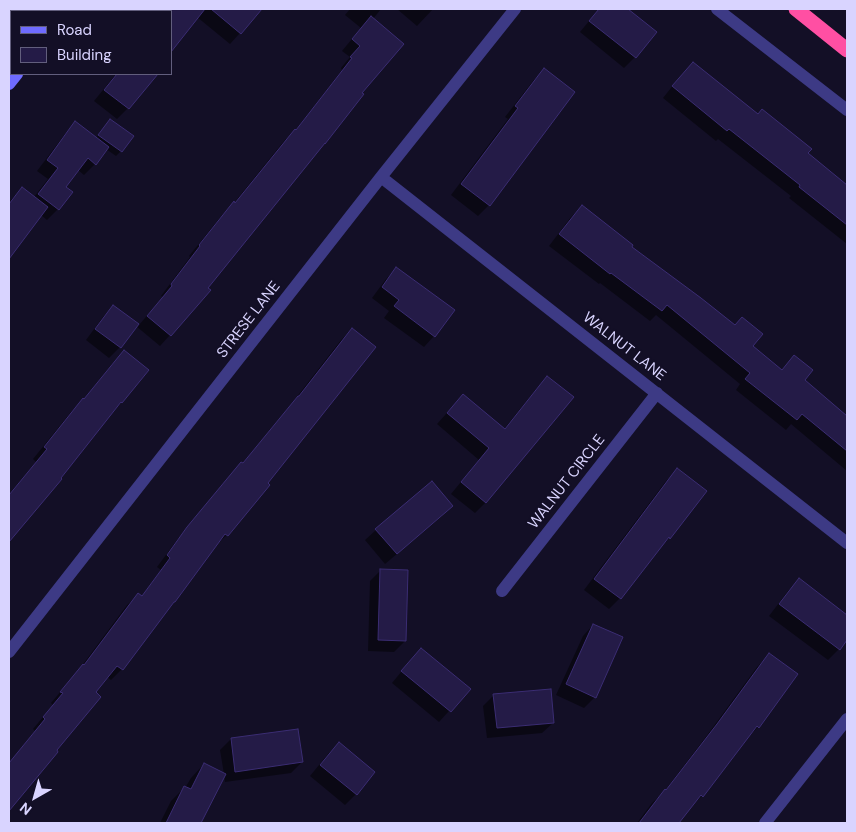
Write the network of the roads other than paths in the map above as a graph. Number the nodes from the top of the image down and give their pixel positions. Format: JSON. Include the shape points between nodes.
{"nodes":[{"id":1,"x":516,"y":9,"type":"edge"},
{"id":2,"x":717,"y":9,"type":"edge"},
{"id":3,"x":796,"y":9,"type":"edge"},
{"id":4,"x":847,"y":50,"type":"edge"},
{"id":5,"x":847,"y":110,"type":"edge"},
{"id":6,"x":381,"y":177,"type":"junction"},
{"id":7,"x":657,"y":393,"type":"junction"},
{"id":8,"x":847,"y":543,"type":"edge"},
{"id":9,"x":502,"y":591,"type":"dead end"},
{"id":10,"x":9,"y":652,"type":"edge"},
{"id":11,"x":847,"y":719,"type":"edge"},
{"id":12,"x":765,"y":823,"type":"edge"}],
"edges":[{"from":1,"to":6,"type":"street","name":"STRESE LANE"},
{"from":2,"to":5,"type":"street"},
{"from":3,"to":4,"type":"highway"},
{"from":6,"to":7,"type":"street","name":"WALNUT LANE"},
{"from":6,"to":10,"type":"street","name":"STRESE LANE"},
{"from":7,"to":8,"type":"street","name":"WALNUT LANE"},
{"from":7,"to":9,"type":"street","name":"WALNUT CIRCLE"},
{"from":11,"to":12,"type":"street"}]}
